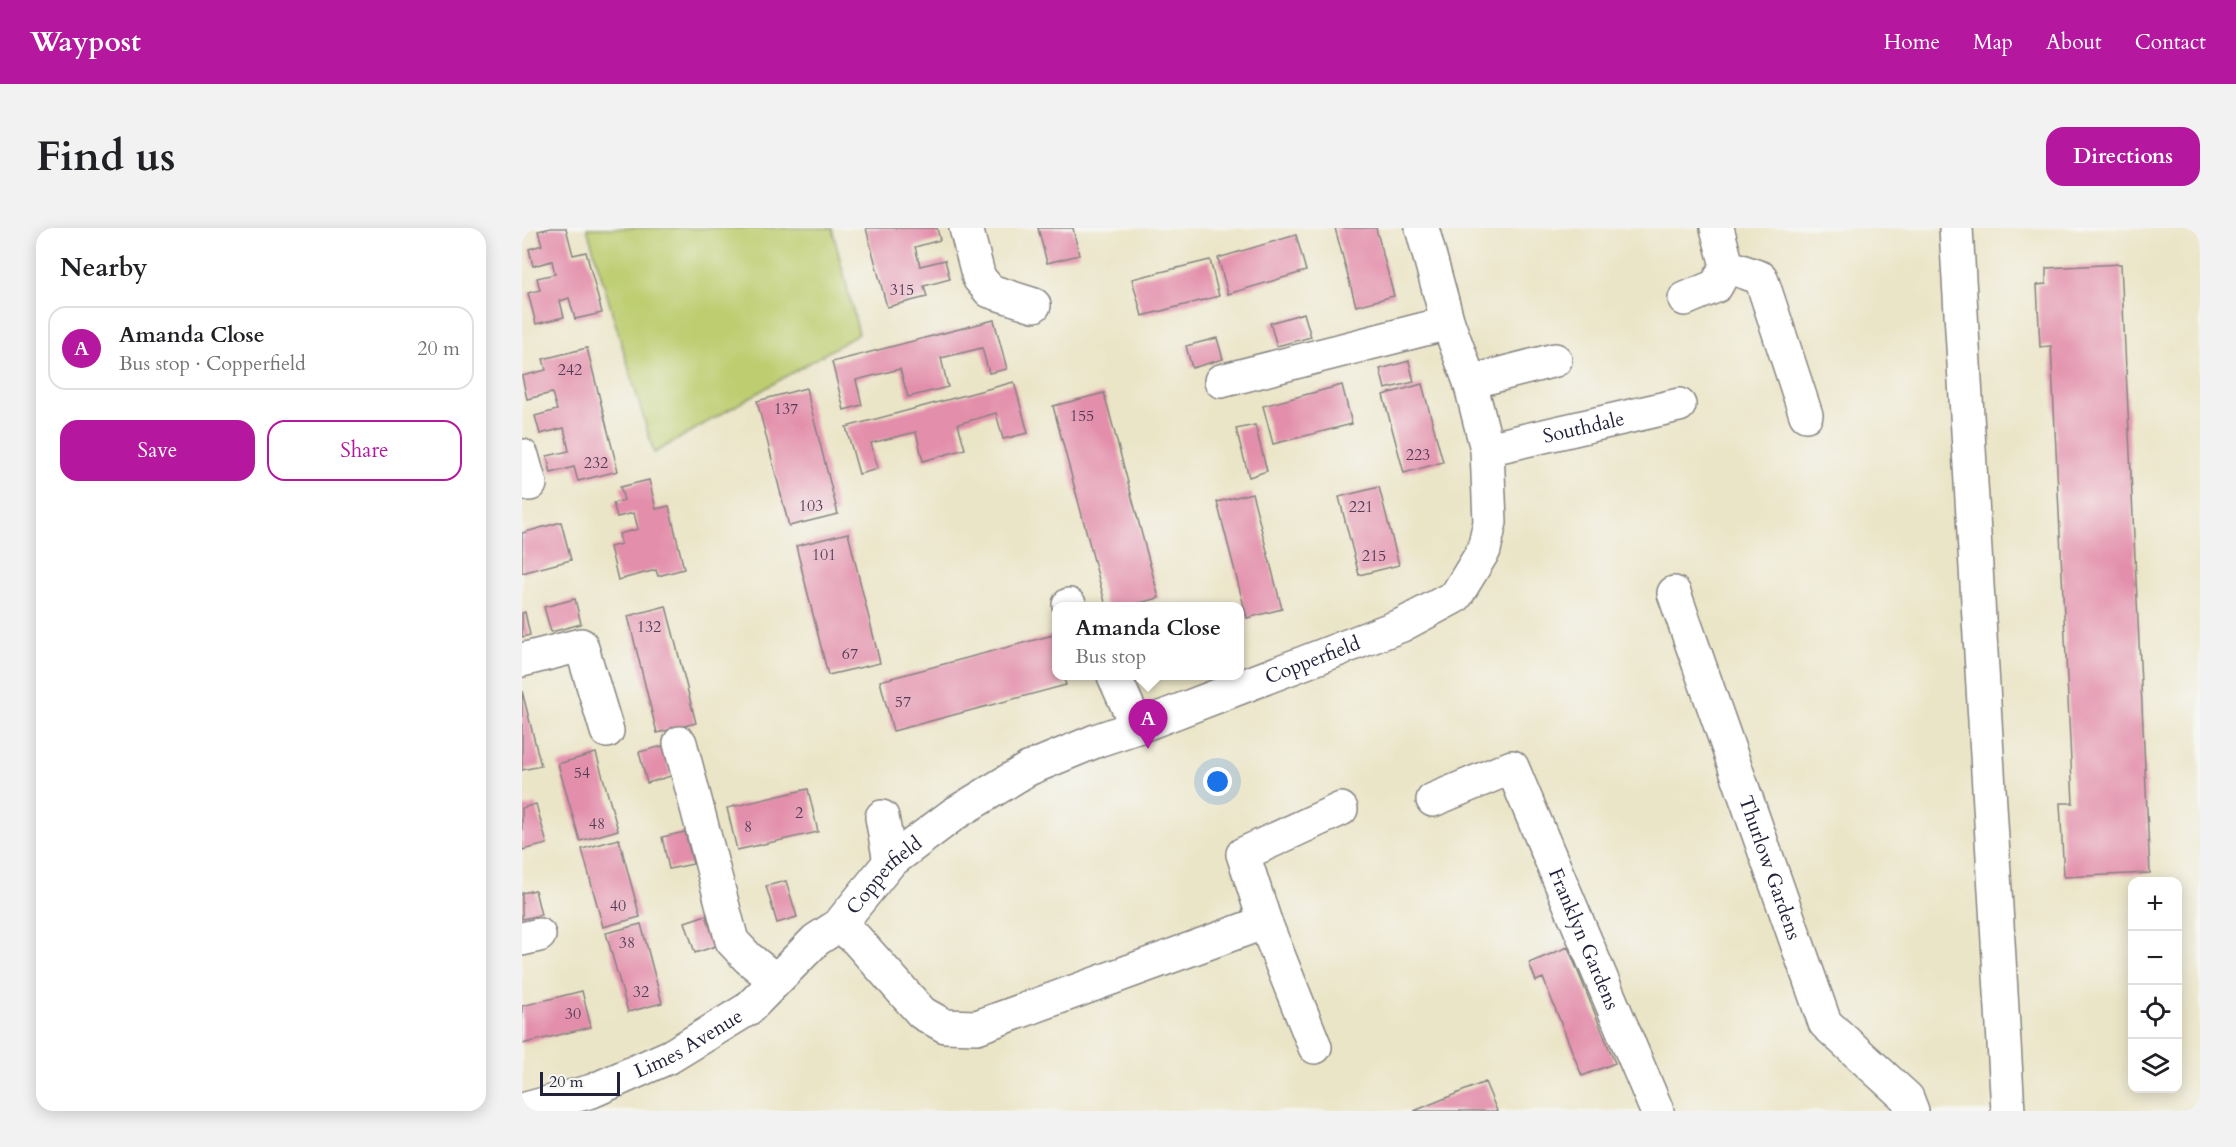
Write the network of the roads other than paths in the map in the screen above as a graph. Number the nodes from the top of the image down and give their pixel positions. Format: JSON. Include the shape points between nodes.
{"nodes":[{"id":1,"x":966,"y":228,"type":"edge"},
{"id":2,"x":1422,"y":228,"type":"edge"},
{"id":3,"x":1717,"y":228,"type":"edge"},
{"id":4,"x":1956,"y":228,"type":"edge"},
{"id":5,"x":1727,"y":266,"type":"junction"},
{"id":6,"x":1685,"y":299,"type":"dead end"},
{"id":7,"x":1034,"y":305,"type":"dead end"},
{"id":8,"x":1448,"y":323,"type":"junction"},
{"id":9,"x":1555,"y":360,"type":"dead end"},
{"id":10,"x":1221,"y":381,"type":"dead end"},
{"id":11,"x":1470,"y":382,"type":"junction"},
{"id":12,"x":1679,"y":405,"type":"dead end"},
{"id":13,"x":1806,"y":415,"type":"dead end"},
{"id":14,"x":1487,"y":449,"type":"junction"},
{"id":15,"x":1674,"y":593,"type":"dead end"},
{"id":16,"x":522,"y":660,"type":"edge"},
{"id":17,"x":1116,"y":680,"type":"edge"},
{"id":18,"x":1137,"y":727,"type":"junction"},
{"id":19,"x":607,"y":731,"type":"dead end"},
{"id":20,"x":680,"y":743,"type":"dead end"},
{"id":21,"x":1433,"y":800,"type":"dead end"},
{"id":22,"x":1341,"y":808,"type":"dead end"},
{"id":23,"x":882,"y":817,"type":"dead end"},
{"id":24,"x":890,"y":862,"type":"junction"},
{"id":25,"x":1265,"y":922,"type":"junction"},
{"id":26,"x":839,"y":925,"type":"junction"},
{"id":27,"x":776,"y":980,"type":"junction"},
{"id":28,"x":1315,"y":1047,"type":"dead end"},
{"id":29,"x":522,"y":1110,"type":"edge"},
{"id":30,"x":1657,"y":1111,"type":"edge"},
{"id":31,"x":1912,"y":1111,"type":"edge"},
{"id":32,"x":2008,"y":1111,"type":"edge"}],
"edges":[{"from":1,"to":7,"type":"street","via":[[979,278],[990,291]]},
{"from":2,"to":8,"type":"street","name":"Copperfield"},
{"from":3,"to":5,"type":"street"},
{"from":4,"to":32,"type":"street"},
{"from":5,"to":6,"type":"street","via":[[1716,286]]},
{"from":5,"to":13,"type":"street","via":[[1761,278]]},
{"from":8,"to":10,"type":"street"},
{"from":8,"to":11,"type":"street","name":"Copperfield"},
{"from":9,"to":11,"type":"street"},
{"from":11,"to":14,"type":"street","name":"Copperfield"},
{"from":12,"to":14,"type":"street","name":"Southdale"},
{"from":14,"to":18,"type":"street","name":"Copperfield","via":[[1490,522],[1484,550],[1456,596],[1402,625]]},
{"from":15,"to":31,"type":"street","name":"Thurlow Gardens","via":[[1825,1023],[1908,1098]]},
{"from":16,"to":19,"type":"street","via":[[581,645]]},
{"from":17,"to":18,"type":"street"},
{"from":18,"to":24,"type":"street","name":"Copperfield","via":[[1028,769],[954,814]]},
{"from":20,"to":27,"type":"street","via":[[732,941]]},
{"from":21,"to":30,"type":"street","name":"Franklyn Gardens","via":[[1512,767]]},
{"from":22,"to":25,"type":"street","via":[[1243,854]]},
{"from":23,"to":24,"type":"street"},
{"from":24,"to":26,"type":"street","name":"Copperfield"},
{"from":25,"to":26,"type":"street","via":[[977,1027],[945,1026],[922,1013]]},
{"from":25,"to":28,"type":"street"},
{"from":26,"to":27,"type":"street","name":"Limes Avenue","via":[[816,939]]},
{"from":27,"to":29,"type":"street","name":"Limes Avenue","via":[[748,1009],[671,1056],[592,1091]]}]}
